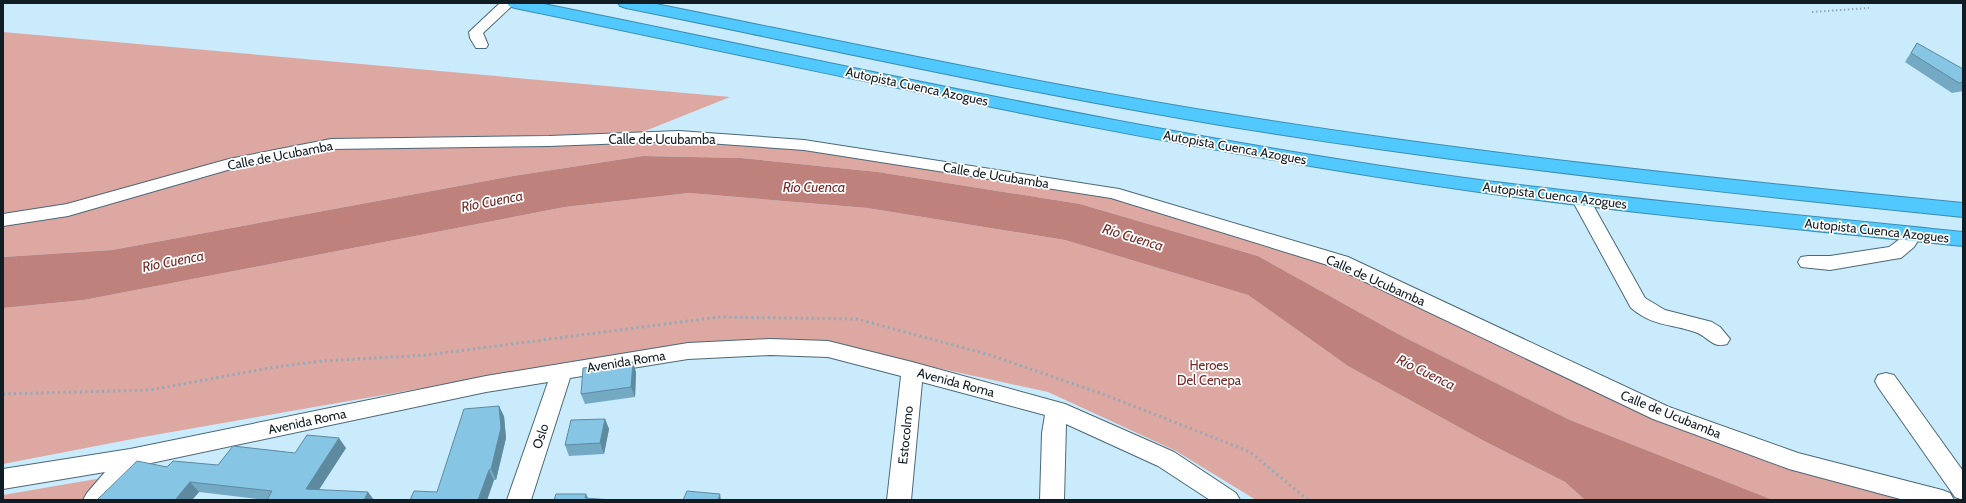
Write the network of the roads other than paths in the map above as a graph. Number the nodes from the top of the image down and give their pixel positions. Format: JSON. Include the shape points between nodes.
{"nodes":[{"id":1,"x":508,"y":3,"type":"edge"},
{"id":2,"x":515,"y":3,"type":"edge"},
{"id":3,"x":633,"y":4,"type":"edge"},
{"id":4,"x":481,"y":45,"type":"dead end"},
{"id":5,"x":1580,"y":198,"type":"junction"},
{"id":6,"x":1963,"y":210,"type":"edge"},
{"id":7,"x":3,"y":220,"type":"edge"},
{"id":8,"x":1913,"y":234,"type":"junction"},
{"id":9,"x":1963,"y":239,"type":"edge"},
{"id":10,"x":1808,"y":262,"type":"dead end"},
{"id":11,"x":1720,"y":339,"type":"dead end"},
{"id":12,"x":912,"y":370,"type":"junction"},
{"id":13,"x":562,"y":371,"type":"junction"},
{"id":14,"x":1886,"y":381,"type":"dead end"},
{"id":15,"x":1057,"y":410,"type":"junction"},
{"id":16,"x":130,"y":458,"type":"junction"},
{"id":17,"x":3,"y":480,"type":"edge"},
{"id":18,"x":1963,"y":490,"type":"edge"},
{"id":19,"x":95,"y":500,"type":"edge"},
{"id":20,"x":519,"y":500,"type":"edge"},
{"id":21,"x":898,"y":500,"type":"edge"},
{"id":22,"x":1052,"y":500,"type":"edge"},
{"id":23,"x":1228,"y":500,"type":"edge"},
{"id":24,"x":1942,"y":500,"type":"edge"}],
"edges":[{"from":1,"to":4,"type":"street","via":[[476,32]]},
{"from":2,"to":5,"type":"highway","name":"Autopista Cuenca Azogues","via":[[1172,137],[1410,176]]},
{"from":3,"to":6,"type":"highway","name":"Autopista Cuenca Azogues","via":[[1069,92],[1272,128],[1442,153],[1646,178]]},
{"from":5,"to":8,"type":"highway","name":"Autopista Cuenca Azogues"},
{"from":5,"to":11,"type":"street","via":[[1638,303],[1651,313],[1713,331]]},
{"from":7,"to":24,"type":"street","name":"Calle de Ucubamba","via":[[68,210],[229,164],[331,144],[679,136],[804,145],[1113,193],[1341,262],[1661,413],[1797,462]]},
{"from":8,"to":9,"type":"highway","name":"Autopista Cuenca Azogues"},
{"from":8,"to":10,"type":"street","via":[[1907,243],[1894,252],[1830,263]]},
{"from":12,"to":13,"type":"street","name":"Avenida Roma","via":[[828,349],[770,346],[688,351]]},
{"from":12,"to":15,"type":"street","name":"Avenida Roma"},
{"from":12,"to":21,"type":"street","name":"Estocolmo"},
{"from":13,"to":16,"type":"street","name":"Avenida Roma","via":[[486,384]]},
{"from":13,"to":20,"type":"street","name":"Oslo"},
{"from":14,"to":18,"type":"street"},
{"from":15,"to":22,"type":"street","via":[[1053,433]]},
{"from":15,"to":23,"type":"street","name":"Avenida Roma","via":[[1166,459]]},
{"from":16,"to":17,"type":"street","name":"Avenida Roma"},
{"from":16,"to":19,"type":"street"}]}
